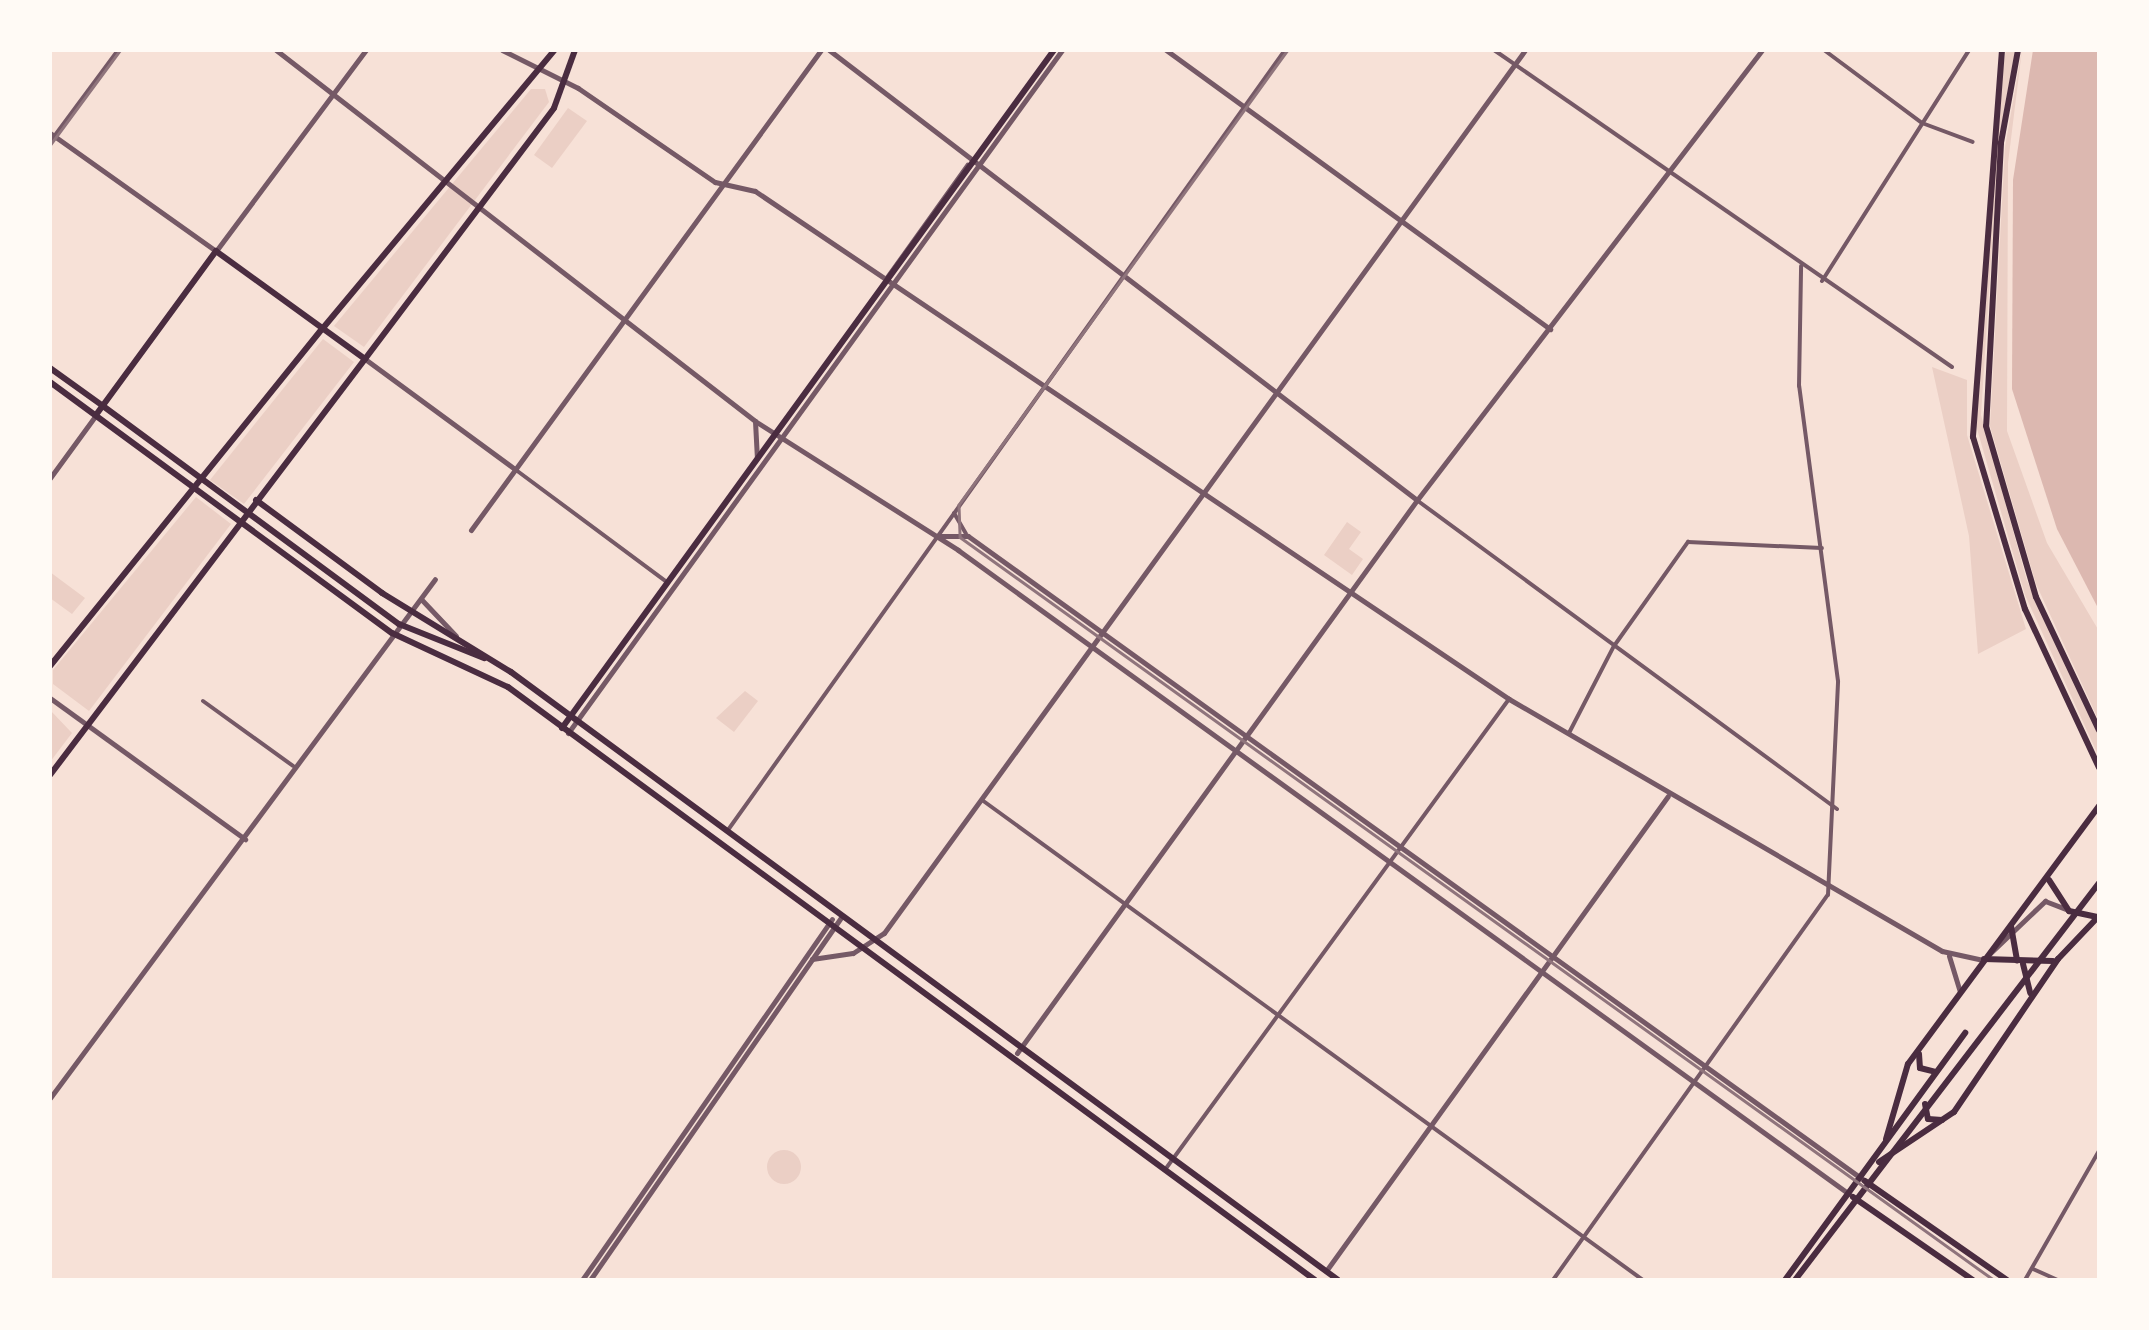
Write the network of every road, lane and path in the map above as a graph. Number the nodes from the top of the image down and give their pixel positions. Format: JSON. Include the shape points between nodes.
{"nodes":[{"id":1,"x":118,"y":50,"type":"edge"},
{"id":2,"x":276,"y":50,"type":"edge"},
{"id":3,"x":366,"y":50,"type":"edge"},
{"id":4,"x":502,"y":50,"type":"edge"},
{"id":5,"x":555,"y":50,"type":"edge"},
{"id":6,"x":575,"y":50,"type":"edge"},
{"id":7,"x":820,"y":50,"type":"edge"},
{"id":8,"x":829,"y":50,"type":"edge"},
{"id":9,"x":1054,"y":50,"type":"edge"},
{"id":10,"x":1062,"y":50,"type":"edge"},
{"id":11,"x":1166,"y":50,"type":"edge"},
{"id":12,"x":1285,"y":50,"type":"edge"},
{"id":13,"x":1494,"y":50,"type":"edge"},
{"id":14,"x":1525,"y":50,"type":"edge"},
{"id":15,"x":1762,"y":50,"type":"edge"},
{"id":16,"x":1824,"y":50,"type":"edge"},
{"id":17,"x":1969,"y":50,"type":"edge"},
{"id":18,"x":2002,"y":50,"type":"edge"},
{"id":19,"x":2018,"y":50,"type":"edge"},
{"id":20,"x":1514,"y":65,"type":"junction"},
{"id":21,"x":539,"y":69,"type":"junction"},
{"id":22,"x":565,"y":81,"type":"junction"},
{"id":23,"x":334,"y":92,"type":"junction"},
{"id":24,"x":1243,"y":108,"type":"junction"},
{"id":25,"x":1922,"y":123,"type":"junction"},
{"id":26,"x":51,"y":137,"type":"edge"},
{"id":27,"x":1973,"y":142,"type":"dead end"},
{"id":28,"x":978,"y":160,"type":"junction"},
{"id":29,"x":1670,"y":173,"type":"junction"},
{"id":30,"x":446,"y":180,"type":"junction"},
{"id":31,"x":724,"y":185,"type":"junction"},
{"id":32,"x":477,"y":210,"type":"junction"},
{"id":33,"x":1396,"y":221,"type":"junction"},
{"id":34,"x":216,"y":251,"type":"junction"},
{"id":35,"x":1801,"y":266,"type":"junction"},
{"id":36,"x":1124,"y":273,"type":"junction"},
{"id":37,"x":1822,"y":281,"type":"junction"},
{"id":38,"x":888,"y":283,"type":"junction"},
{"id":39,"x":625,"y":322,"type":"junction"},
{"id":40,"x":323,"y":328,"type":"junction"},
{"id":41,"x":1550,"y":328,"type":"junction"},
{"id":42,"x":365,"y":358,"type":"junction"},
{"id":43,"x":1952,"y":367,"type":"dead end"},
{"id":44,"x":50,"y":368,"type":"edge"},
{"id":45,"x":50,"y":382,"type":"edge"},
{"id":46,"x":1041,"y":388,"type":"junction"},
{"id":47,"x":1274,"y":388,"type":"junction"},
{"id":48,"x":103,"y":406,"type":"junction"},
{"id":49,"x":96,"y":415,"type":"junction"},
{"id":50,"x":756,"y":421,"type":"junction"},
{"id":51,"x":779,"y":436,"type":"junction"},
{"id":52,"x":758,"y":457,"type":"junction"},
{"id":53,"x":516,"y":470,"type":"junction"},
{"id":54,"x":50,"y":478,"type":"edge"},
{"id":55,"x":202,"y":480,"type":"junction"},
{"id":56,"x":196,"y":488,"type":"junction"},
{"id":57,"x":1198,"y":494,"type":"junction"},
{"id":58,"x":256,"y":500,"type":"junction"},
{"id":59,"x":1417,"y":500,"type":"junction"},
{"id":60,"x":957,"y":504,"type":"junction"},
{"id":61,"x":246,"y":514,"type":"junction"},
{"id":62,"x":239,"y":522,"type":"junction"},
{"id":63,"x":472,"y":530,"type":"dead end"},
{"id":64,"x":968,"y":536,"type":"junction"},
{"id":65,"x":936,"y":537,"type":"junction"},
{"id":66,"x":1822,"y":548,"type":"junction"},
{"id":67,"x":436,"y":579,"type":"dead end"},
{"id":68,"x":667,"y":582,"type":"junction"},
{"id":69,"x":1346,"y":596,"type":"junction"},
{"id":70,"x":421,"y":599,"type":"junction"},
{"id":71,"x":410,"y":612,"type":"junction"},
{"id":72,"x":399,"y":624,"type":"junction"},
{"id":73,"x":1102,"y":629,"type":"junction"},
{"id":74,"x":392,"y":633,"type":"junction"},
{"id":75,"x":457,"y":636,"type":"junction"},
{"id":76,"x":1091,"y":645,"type":"junction"},
{"id":77,"x":1614,"y":646,"type":"junction"},
{"id":78,"x":489,"y":660,"type":"junction"},
{"id":79,"x":50,"y":666,"type":"edge"},
{"id":80,"x":50,"y":698,"type":"edge"},
{"id":81,"x":1509,"y":699,"type":"junction"},
{"id":82,"x":204,"y":701,"type":"dead end"},
{"id":83,"x":574,"y":718,"type":"junction"},
{"id":84,"x":87,"y":725,"type":"junction"},
{"id":85,"x":565,"y":730,"type":"junction"},
{"id":86,"x":2099,"y":730,"type":"edge"},
{"id":87,"x":1247,"y":732,"type":"junction"},
{"id":88,"x":1568,"y":736,"type":"junction"},
{"id":89,"x":1235,"y":748,"type":"junction"},
{"id":90,"x":293,"y":766,"type":"junction"},
{"id":91,"x":2099,"y":768,"type":"edge"},
{"id":92,"x":50,"y":775,"type":"edge"},
{"id":93,"x":1668,"y":796,"type":"junction"},
{"id":94,"x":982,"y":800,"type":"junction"},
{"id":95,"x":2099,"y":806,"type":"edge"},
{"id":96,"x":1837,"y":809,"type":"junction"},
{"id":97,"x":2097,"y":817,"type":"edge"},
{"id":98,"x":728,"y":830,"type":"junction"},
{"id":99,"x":245,"y":838,"type":"junction"},
{"id":100,"x":1402,"y":843,"type":"junction"},
{"id":101,"x":1389,"y":859,"type":"junction"},
{"id":102,"x":2049,"y":880,"type":"junction"},
{"id":103,"x":2099,"y":883,"type":"edge"},
{"id":104,"x":1828,"y":888,"type":"junction"},
{"id":105,"x":1125,"y":906,"type":"junction"},
{"id":106,"x":2067,"y":909,"type":"junction"},
{"id":107,"x":843,"y":914,"type":"junction"},
{"id":108,"x":2098,"y":916,"type":"edge"},
{"id":109,"x":835,"y":921,"type":"junction"},
{"id":110,"x":2011,"y":925,"type":"junction"},
{"id":111,"x":878,"y":938,"type":"junction"},
{"id":112,"x":2009,"y":944,"type":"junction"},
{"id":113,"x":870,"y":946,"type":"junction"},
{"id":114,"x":1942,"y":951,"type":"junction"},
{"id":115,"x":1556,"y":953,"type":"junction"},
{"id":116,"x":812,"y":959,"type":"junction"},
{"id":117,"x":2058,"y":959,"type":"junction"},
{"id":118,"x":1983,"y":960,"type":"junction"},
{"id":119,"x":2020,"y":962,"type":"junction"},
{"id":120,"x":1543,"y":970,"type":"junction"},
{"id":121,"x":1959,"y":995,"type":"junction"},
{"id":122,"x":1282,"y":1015,"type":"junction"},
{"id":123,"x":2018,"y":1016,"type":"junction"},
{"id":124,"x":1981,"y":1026,"type":"junction"},
{"id":125,"x":1022,"y":1045,"type":"junction"},
{"id":126,"x":1922,"y":1046,"type":"junction"},
{"id":127,"x":1016,"y":1053,"type":"junction"},
{"id":128,"x":1709,"y":1064,"type":"junction"},
{"id":129,"x":1941,"y":1068,"type":"junction"},
{"id":130,"x":1698,"y":1080,"type":"junction"},
{"id":131,"x":50,"y":1098,"type":"edge"},
{"id":132,"x":1925,"y":1104,"type":"junction"},
{"id":133,"x":1948,"y":1118,"type":"junction"},
{"id":134,"x":1434,"y":1128,"type":"junction"},
{"id":135,"x":1886,"y":1139,"type":"junction"},
{"id":136,"x":2099,"y":1151,"type":"edge"},
{"id":137,"x":1174,"y":1158,"type":"junction"},
{"id":138,"x":1879,"y":1162,"type":"junction"},
{"id":139,"x":1167,"y":1167,"type":"junction"},
{"id":140,"x":1862,"y":1178,"type":"junction"},
{"id":141,"x":1850,"y":1195,"type":"junction"},
{"id":142,"x":1247,"y":1212,"type":"junction"},
{"id":143,"x":1239,"y":1223,"type":"junction"},
{"id":144,"x":1585,"y":1236,"type":"junction"},
{"id":145,"x":2033,"y":1269,"type":"junction"},
{"id":146,"x":1326,"y":1271,"type":"junction"},
{"id":147,"x":582,"y":1280,"type":"edge"},
{"id":148,"x":590,"y":1280,"type":"edge"},
{"id":149,"x":1314,"y":1280,"type":"edge"},
{"id":150,"x":1338,"y":1280,"type":"edge"},
{"id":151,"x":1553,"y":1280,"type":"edge"},
{"id":152,"x":1643,"y":1280,"type":"edge"},
{"id":153,"x":1784,"y":1280,"type":"edge"},
{"id":154,"x":1795,"y":1280,"type":"edge"},
{"id":155,"x":1973,"y":1280,"type":"edge"},
{"id":156,"x":2007,"y":1280,"type":"edge"},
{"id":157,"x":2025,"y":1280,"type":"edge"},
{"id":158,"x":2058,"y":1280,"type":"edge"}],
"edges":[{"from":1,"to":26,"type":"street"},
{"from":2,"to":23,"type":"street"},
{"from":3,"to":23,"type":"street"},
{"from":4,"to":21,"type":"street"},
{"from":5,"to":21,"type":"main road"},
{"from":6,"to":22,"type":"main road"},
{"from":7,"to":31,"type":"street"},
{"from":8,"to":28,"type":"street"},
{"from":9,"to":28,"type":"main road"},
{"from":10,"to":28,"type":"street"},
{"from":11,"to":24,"type":"street"},
{"from":12,"to":24,"type":"street"},
{"from":13,"to":20,"type":"street"},
{"from":14,"to":20,"type":"street"},
{"from":15,"to":29,"type":"street"},
{"from":16,"to":25,"type":"street"},
{"from":17,"to":25,"type":"street"},
{"from":18,"to":91,"type":"main road","via":[[1974,437],[2025,609]]},
{"from":19,"to":86,"type":"main road","via":[[2002,143],[1986,426],[2036,597]]},
{"from":20,"to":29,"type":"street"},
{"from":20,"to":33,"type":"street"},
{"from":21,"to":22,"type":"street"},
{"from":21,"to":30,"type":"main road"},
{"from":22,"to":31,"type":"street"},
{"from":22,"to":32,"type":"main road"},
{"from":23,"to":30,"type":"street"},
{"from":23,"to":34,"type":"street"},
{"from":24,"to":33,"type":"street"},
{"from":24,"to":36,"type":"street"},
{"from":25,"to":27,"type":"street"},
{"from":25,"to":37,"type":"street"},
{"from":26,"to":34,"type":"street"},
{"from":28,"to":36,"type":"street"},
{"from":28,"to":38,"type":"main road"},
{"from":29,"to":35,"type":"street"},
{"from":29,"to":41,"type":"street"},
{"from":30,"to":32,"type":"street"},
{"from":30,"to":40,"type":"main road"},
{"from":31,"to":38,"type":"street","via":[[755,191]]},
{"from":31,"to":39,"type":"street"},
{"from":32,"to":39,"type":"street"},
{"from":32,"to":42,"type":"main road"},
{"from":33,"to":41,"type":"street"},
{"from":33,"to":47,"type":"street"},
{"from":34,"to":40,"type":"main road"},
{"from":34,"to":48,"type":"main road"},
{"from":35,"to":37,"type":"street"},
{"from":35,"to":66,"type":"street","via":[[1799,386]]},
{"from":36,"to":46,"type":"street"},
{"from":36,"to":47,"type":"street"},
{"from":37,"to":43,"type":"street"},
{"from":38,"to":46,"type":"street"},
{"from":38,"to":51,"type":"main road"},
{"from":39,"to":50,"type":"street"},
{"from":39,"to":53,"type":"street"},
{"from":40,"to":42,"type":"main road"},
{"from":40,"to":55,"type":"main road"},
{"from":41,"to":59,"type":"street"},
{"from":42,"to":53,"type":"street"},
{"from":42,"to":58,"type":"main road"},
{"from":44,"to":48,"type":"main road"},
{"from":45,"to":49,"type":"main road"},
{"from":46,"to":57,"type":"street"},
{"from":46,"to":60,"type":"street"},
{"from":47,"to":57,"type":"street"},
{"from":47,"to":59,"type":"street"},
{"from":48,"to":49,"type":"main road"},
{"from":48,"to":55,"type":"main road"},
{"from":49,"to":54,"type":"street"},
{"from":49,"to":56,"type":"main road"},
{"from":50,"to":51,"type":"street"},
{"from":50,"to":52,"type":"street"},
{"from":51,"to":52,"type":"main road"},
{"from":51,"to":65,"type":"street"},
{"from":51,"to":83,"type":"street"},
{"from":52,"to":68,"type":"main road"},
{"from":53,"to":63,"type":"street"},
{"from":53,"to":68,"type":"street"},
{"from":55,"to":56,"type":"main road"},
{"from":55,"to":61,"type":"main road"},
{"from":56,"to":62,"type":"main road"},
{"from":56,"to":79,"type":"main road"},
{"from":57,"to":69,"type":"street"},
{"from":57,"to":73,"type":"street"},
{"from":58,"to":61,"type":"main road"},
{"from":58,"to":71,"type":"main road"},
{"from":59,"to":69,"type":"street"},
{"from":59,"to":77,"type":"street"},
{"from":60,"to":64,"type":"street"},
{"from":60,"to":65,"type":"street"},
{"from":61,"to":62,"type":"main road"},
{"from":61,"to":72,"type":"main road"},
{"from":62,"to":74,"type":"main road"},
{"from":62,"to":84,"type":"main road"},
{"from":64,"to":65,"type":"street"},
{"from":64,"to":73,"type":"street"},
{"from":65,"to":76,"type":"street"},
{"from":65,"to":98,"type":"street"},
{"from":66,"to":77,"type":"street","via":[[1688,542]]},
{"from":66,"to":96,"type":"street","via":[[1838,681]]},
{"from":67,"to":70,"type":"street"},
{"from":68,"to":83,"type":"main road"},
{"from":69,"to":81,"type":"street"},
{"from":69,"to":87,"type":"street"},
{"from":70,"to":71,"type":"street"},
{"from":70,"to":75,"type":"street"},
{"from":71,"to":72,"type":"street"},
{"from":71,"to":75,"type":"main road"},
{"from":72,"to":74,"type":"street"},
{"from":72,"to":78,"type":"main road"},
{"from":73,"to":76,"type":"street"},
{"from":73,"to":87,"type":"street"},
{"from":74,"to":85,"type":"main road","via":[[477,667]]},
{"from":74,"to":90,"type":"street"},
{"from":75,"to":78,"type":"main road"},
{"from":76,"to":89,"type":"street"},
{"from":76,"to":94,"type":"street"},
{"from":77,"to":88,"type":"street"},
{"from":77,"to":96,"type":"street"},
{"from":78,"to":83,"type":"main road"},
{"from":80,"to":84,"type":"street"},
{"from":81,"to":88,"type":"street"},
{"from":81,"to":100,"type":"street"},
{"from":82,"to":90,"type":"street"},
{"from":83,"to":85,"type":"main road"},
{"from":83,"to":98,"type":"main road"},
{"from":84,"to":92,"type":"main road"},
{"from":84,"to":99,"type":"street"},
{"from":85,"to":109,"type":"main road"},
{"from":87,"to":89,"type":"street"},
{"from":87,"to":100,"type":"street"},
{"from":88,"to":93,"type":"street"},
{"from":89,"to":101,"type":"street"},
{"from":89,"to":105,"type":"street"},
{"from":90,"to":99,"type":"street"},
{"from":93,"to":104,"type":"street"},
{"from":93,"to":115,"type":"street"},
{"from":94,"to":105,"type":"street"},
{"from":94,"to":111,"type":"street"},
{"from":95,"to":97,"type":"main road"},
{"from":96,"to":104,"type":"street"},
{"from":97,"to":102,"type":"main road"},
{"from":98,"to":107,"type":"main road"},
{"from":99,"to":131,"type":"street"},
{"from":100,"to":101,"type":"street"},
{"from":100,"to":115,"type":"street"},
{"from":101,"to":120,"type":"street"},
{"from":101,"to":122,"type":"street"},
{"from":102,"to":106,"type":"main road"},
{"from":102,"to":110,"type":"main road"},
{"from":103,"to":124,"type":"main road"},
{"from":104,"to":114,"type":"street"},
{"from":104,"to":128,"type":"street"},
{"from":105,"to":122,"type":"street"},
{"from":105,"to":125,"type":"street"},
{"from":106,"to":108,"type":"main road"},
{"from":106,"to":112,"type":"street","via":[[2045,901]]},
{"from":107,"to":109,"type":"street"},
{"from":107,"to":111,"type":"main road"},
{"from":108,"to":117,"type":"main road"},
{"from":109,"to":113,"type":"main road"},
{"from":109,"to":116,"type":"street"},
{"from":109,"to":147,"type":"street"},
{"from":110,"to":112,"type":"main road"},
{"from":110,"to":118,"type":"main road"},
{"from":111,"to":113,"type":"street"},
{"from":111,"to":125,"type":"main road"},
{"from":112,"to":118,"type":"street"},
{"from":112,"to":119,"type":"main road"},
{"from":113,"to":116,"type":"street"},
{"from":113,"to":127,"type":"main road"},
{"from":114,"to":118,"type":"street"},
{"from":114,"to":121,"type":"street","via":[[1958,967]]},
{"from":115,"to":120,"type":"street"},
{"from":115,"to":128,"type":"street"},
{"from":116,"to":148,"type":"street"},
{"from":117,"to":119,"type":"main road"},
{"from":117,"to":123,"type":"main road"},
{"from":118,"to":119,"type":"main road"},
{"from":118,"to":121,"type":"main road"},
{"from":119,"to":123,"type":"main road","via":[[2032,985]]},
{"from":120,"to":130,"type":"street"},
{"from":120,"to":134,"type":"street"},
{"from":121,"to":126,"type":"main road"},
{"from":122,"to":134,"type":"street"},
{"from":122,"to":137,"type":"street"},
{"from":123,"to":133,"type":"main road"},
{"from":124,"to":129,"type":"main road","via":[[1965,1033]]},
{"from":124,"to":132,"type":"main road"},
{"from":125,"to":127,"type":"street"},
{"from":125,"to":137,"type":"main road"},
{"from":126,"to":129,"type":"main road","via":[[1920,1068]]},
{"from":126,"to":135,"type":"main road"},
{"from":127,"to":139,"type":"main road"},
{"from":128,"to":130,"type":"street"},
{"from":128,"to":140,"type":"street"},
{"from":129,"to":135,"type":"main road"},
{"from":130,"to":141,"type":"street"},
{"from":130,"to":144,"type":"street"},
{"from":132,"to":133,"type":"main road","via":[[1928,1119]]},
{"from":132,"to":138,"type":"main road"},
{"from":133,"to":138,"type":"main road"},
{"from":134,"to":144,"type":"street"},
{"from":134,"to":146,"type":"street"},
{"from":135,"to":140,"type":"main road"},
{"from":136,"to":145,"type":"street"},
{"from":137,"to":139,"type":"street"},
{"from":137,"to":142,"type":"main road"},
{"from":138,"to":140,"type":"main road"},
{"from":139,"to":143,"type":"main road"},
{"from":140,"to":141,"type":"main road"},
{"from":140,"to":156,"type":"main road"},
{"from":141,"to":153,"type":"main road"},
{"from":141,"to":154,"type":"main road"},
{"from":141,"to":155,"type":"main road"},
{"from":142,"to":143,"type":"main road"},
{"from":142,"to":146,"type":"main road"},
{"from":143,"to":149,"type":"main road"},
{"from":144,"to":151,"type":"street"},
{"from":144,"to":152,"type":"street"},
{"from":145,"to":157,"type":"street"},
{"from":145,"to":158,"type":"street"},
{"from":146,"to":150,"type":"main road"}]}
